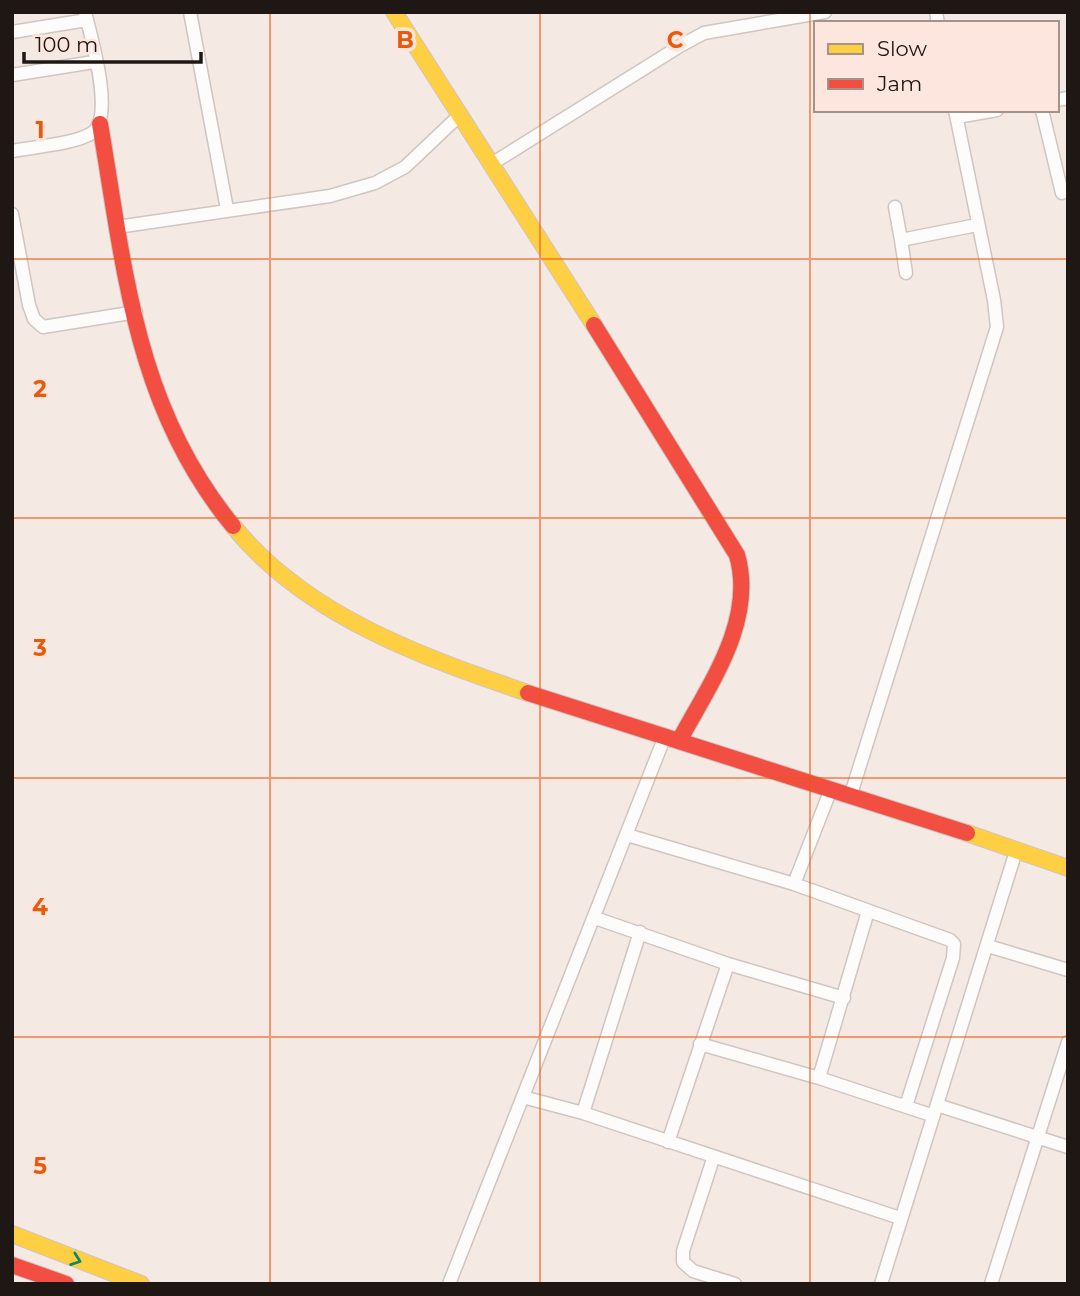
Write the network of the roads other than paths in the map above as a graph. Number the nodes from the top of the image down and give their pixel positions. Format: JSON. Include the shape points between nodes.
{"nodes":[{"id":1,"x":190,"y":12,"type":"edge"},
{"id":2,"x":394,"y":12,"type":"edge"},
{"id":3,"x":825,"y":12,"type":"edge"},
{"id":4,"x":86,"y":16,"type":"edge"},
{"id":5,"x":757,"y":18,"type":"edge"},
{"id":6,"x":12,"y":32,"type":"edge"},
{"id":7,"x":94,"y":62,"type":"junction"},
{"id":8,"x":12,"y":75,"type":"edge"},
{"id":9,"x":976,"y":112,"type":"edge"},
{"id":10,"x":1042,"y":112,"type":"edge"},
{"id":11,"x":461,"y":114,"type":"junction"},
{"id":12,"x":956,"y":114,"type":"edge"},
{"id":13,"x":100,"y":124,"type":"junction"},
{"id":14,"x":12,"y":152,"type":"edge"},
{"id":15,"x":493,"y":163,"type":"junction"},
{"id":16,"x":1062,"y":193,"type":"dead end"},
{"id":17,"x":895,"y":207,"type":"dead end"},
{"id":18,"x":227,"y":209,"type":"junction"},
{"id":19,"x":12,"y":214,"type":"edge"},
{"id":20,"x":977,"y":226,"type":"junction"},
{"id":21,"x":117,"y":227,"type":"junction"},
{"id":22,"x":901,"y":240,"type":"junction"},
{"id":23,"x":906,"y":272,"type":"dead end"},
{"id":24,"x":19,"y":283,"type":"edge"},
{"id":25,"x":136,"y":312,"type":"junction"},
{"id":26,"x":672,"y":739,"type":"junction"},
{"id":27,"x":831,"y":789,"type":"junction"},
{"id":28,"x":850,"y":794,"type":"junction"},
{"id":29,"x":627,"y":835,"type":"junction"},
{"id":30,"x":1016,"y":851,"type":"junction"},
{"id":31,"x":1068,"y":868,"type":"edge"},
{"id":32,"x":794,"y":884,"type":"junction"},
{"id":33,"x":869,"y":911,"type":"junction"},
{"id":34,"x":595,"y":918,"type":"junction"},
{"id":35,"x":640,"y":932,"type":"junction"},
{"id":36,"x":988,"y":946,"type":"junction"},
{"id":37,"x":728,"y":964,"type":"junction"},
{"id":38,"x":1068,"y":970,"type":"edge"},
{"id":39,"x":844,"y":998,"type":"junction"},
{"id":40,"x":1068,"y":1042,"type":"edge"},
{"id":41,"x":700,"y":1044,"type":"junction"},
{"id":42,"x":819,"y":1078,"type":"junction"},
{"id":43,"x":523,"y":1097,"type":"junction"},
{"id":44,"x":906,"y":1106,"type":"junction"},
{"id":45,"x":934,"y":1110,"type":"junction"},
{"id":46,"x":583,"y":1113,"type":"junction"},
{"id":47,"x":1038,"y":1137,"type":"junction"},
{"id":48,"x":667,"y":1142,"type":"junction"},
{"id":49,"x":1068,"y":1147,"type":"edge"},
{"id":50,"x":713,"y":1159,"type":"junction"},
{"id":51,"x":900,"y":1218,"type":"junction"},
{"id":52,"x":12,"y":1234,"type":"edge"},
{"id":53,"x":12,"y":1265,"type":"edge"},
{"id":54,"x":66,"y":1284,"type":"edge"},
{"id":55,"x":141,"y":1284,"type":"edge"},
{"id":56,"x":449,"y":1284,"type":"edge"},
{"id":57,"x":735,"y":1284,"type":"edge"},
{"id":58,"x":881,"y":1284,"type":"edge"},
{"id":59,"x":991,"y":1284,"type":"edge"}],
"edges":[{"from":1,"to":18,"type":"street"},
{"from":2,"to":11,"type":"main road"},
{"from":3,"to":5,"type":"street"},
{"from":4,"to":6,"type":"street"},
{"from":4,"to":7,"type":"street"},
{"from":5,"to":15,"type":"street","via":[[704,33],[680,46]]},
{"from":7,"to":8,"type":"street"},
{"from":7,"to":13,"type":"street","via":[[104,104]]},
{"from":9,"to":12,"type":"street"},
{"from":10,"to":16,"type":"street"},
{"from":11,"to":15,"type":"main road"},
{"from":11,"to":18,"type":"street","via":[[405,167],[375,183],[330,196]]},
{"from":12,"to":20,"type":"street"},
{"from":13,"to":14,"type":"street","via":[[80,138]]},
{"from":13,"to":21,"type":"main road"},
{"from":15,"to":26,"type":"main road","via":[[737,555],[743,580],[738,615],[715,673]]},
{"from":17,"to":22,"type":"street"},
{"from":18,"to":21,"type":"street"},
{"from":19,"to":24,"type":"street"},
{"from":20,"to":22,"type":"street"},
{"from":20,"to":28,"type":"street","via":[[997,327]]},
{"from":21,"to":25,"type":"main road"},
{"from":22,"to":23,"type":"street"},
{"from":24,"to":25,"type":"street","via":[[34,319],[43,327]]},
{"from":25,"to":26,"type":"main road","via":[[154,382],[180,449],[225,520],[280,572],[335,614],[393,645]]},
{"from":26,"to":27,"type":"main road"},
{"from":26,"to":29,"type":"street"},
{"from":27,"to":28,"type":"main road"},
{"from":27,"to":32,"type":"street"},
{"from":28,"to":30,"type":"main road"},
{"from":29,"to":32,"type":"street"},
{"from":29,"to":34,"type":"street"},
{"from":30,"to":31,"type":"main road"},
{"from":30,"to":36,"type":"street"},
{"from":32,"to":33,"type":"street"},
{"from":33,"to":39,"type":"street"},
{"from":33,"to":44,"type":"street","via":[[954,944]]},
{"from":34,"to":35,"type":"street"},
{"from":34,"to":43,"type":"street"},
{"from":35,"to":37,"type":"street"},
{"from":35,"to":46,"type":"street"},
{"from":36,"to":38,"type":"street"},
{"from":36,"to":45,"type":"street"},
{"from":37,"to":39,"type":"street"},
{"from":37,"to":41,"type":"street"},
{"from":39,"to":42,"type":"street"},
{"from":40,"to":47,"type":"street"},
{"from":41,"to":42,"type":"street"},
{"from":41,"to":48,"type":"street"},
{"from":42,"to":44,"type":"street"},
{"from":43,"to":46,"type":"street"},
{"from":43,"to":56,"type":"street"},
{"from":44,"to":45,"type":"street"},
{"from":45,"to":47,"type":"street"},
{"from":45,"to":51,"type":"street"},
{"from":46,"to":48,"type":"street"},
{"from":47,"to":49,"type":"street"},
{"from":47,"to":59,"type":"street"},
{"from":48,"to":50,"type":"street"},
{"from":50,"to":51,"type":"street"},
{"from":50,"to":57,"type":"street","via":[[683,1262],[693,1271]]},
{"from":51,"to":58,"type":"street"},
{"from":52,"to":55,"type":"main road","one_way":true},
{"from":53,"to":54,"type":"main road"}]}
